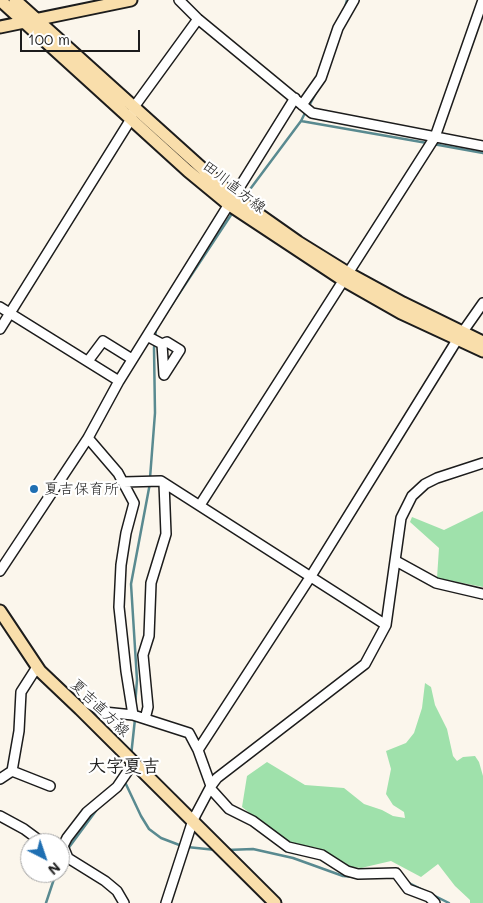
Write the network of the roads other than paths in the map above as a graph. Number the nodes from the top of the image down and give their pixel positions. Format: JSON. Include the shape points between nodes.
{"nodes":[{"id":1,"x":0,"y":0,"type":"edge"},
{"id":2,"x":15,"y":0,"type":"edge"},
{"id":3,"x":131,"y":0,"type":"edge"},
{"id":4,"x":179,"y":0,"type":"edge"},
{"id":5,"x":354,"y":0,"type":"edge"},
{"id":6,"x":483,"y":0,"type":"edge"},
{"id":7,"x":198,"y":19,"type":"junction"},
{"id":8,"x":31,"y":21,"type":"junction"},
{"id":9,"x":0,"y":27,"type":"edge"},
{"id":10,"x":295,"y":98,"type":"junction"},
{"id":11,"x":302,"y":106,"type":"junction"},
{"id":12,"x":134,"y":107,"type":"junction"},
{"id":13,"x":131,"y":120,"type":"junction"},
{"id":14,"x":435,"y":137,"type":"junction"},
{"id":15,"x":483,"y":146,"type":"edge"},
{"id":16,"x":231,"y":201,"type":"junction"},
{"id":17,"x":345,"y":276,"type":"junction"},
{"id":18,"x":483,"y":303,"type":"edge"},
{"id":19,"x":0,"y":307,"type":"edge"},
{"id":20,"x":10,"y":313,"type":"junction"},
{"id":21,"x":0,"y":329,"type":"edge"},
{"id":22,"x":147,"y":336,"type":"junction"},
{"id":23,"x":460,"y":336,"type":"junction"},
{"id":24,"x":483,"y":342,"type":"edge"},
{"id":25,"x":162,"y":344,"type":"dead end"},
{"id":26,"x":483,"y":351,"type":"edge"},
{"id":27,"x":132,"y":359,"type":"junction"},
{"id":28,"x":88,"y":362,"type":"junction"},
{"id":29,"x":119,"y":381,"type":"junction"},
{"id":30,"x":88,"y":438,"type":"junction"},
{"id":31,"x":483,"y":463,"type":"edge"},
{"id":32,"x":124,"y":482,"type":"junction"},
{"id":33,"x":164,"y":483,"type":"junction"},
{"id":34,"x":200,"y":505,"type":"junction"},
{"id":35,"x":396,"y":561,"type":"junction"},
{"id":36,"x":0,"y":571,"type":"edge"},
{"id":37,"x":311,"y":576,"type":"junction"},
{"id":38,"x":483,"y":594,"type":"edge"},
{"id":39,"x":0,"y":611,"type":"edge"},
{"id":40,"x":386,"y":625,"type":"junction"},
{"id":41,"x":37,"y":667,"type":"junction"},
{"id":42,"x":88,"y":703,"type":"dead end"},
{"id":43,"x":134,"y":715,"type":"junction"},
{"id":44,"x":145,"y":719,"type":"junction"},
{"id":45,"x":198,"y":750,"type":"junction"},
{"id":46,"x":134,"y":762,"type":"junction"},
{"id":47,"x":12,"y":771,"type":"junction"},
{"id":48,"x":0,"y":779,"type":"edge"},
{"id":49,"x":50,"y":786,"type":"dead end"},
{"id":50,"x":210,"y":787,"type":"junction"},
{"id":51,"x":0,"y":816,"type":"edge"},
{"id":52,"x":193,"y":820,"type":"junction"},
{"id":53,"x":29,"y":833,"type":"edge"},
{"id":54,"x":70,"y":834,"type":"edge"},
{"id":55,"x":70,"y":859,"type":"edge"},
{"id":56,"x":124,"y":903,"type":"edge"},
{"id":57,"x":166,"y":903,"type":"edge"},
{"id":58,"x":275,"y":903,"type":"edge"},
{"id":59,"x":435,"y":903,"type":"edge"}],
"edges":[{"from":1,"to":8,"type":"main road","name":"田川直方線"},
{"from":2,"to":8,"type":"main road","name":"田川直方線"},
{"from":3,"to":8,"type":"main road"},
{"from":4,"to":7,"type":"street"},
{"from":5,"to":11,"type":"street","via":[[338,28],[321,78]]},
{"from":6,"to":14,"type":"street"},
{"from":7,"to":10,"type":"street"},
{"from":7,"to":12,"type":"street"},
{"from":8,"to":9,"type":"main road"},
{"from":8,"to":12,"type":"main road","name":"田川直方線"},
{"from":8,"to":13,"type":"main road","name":"田川直方線"},
{"from":10,"to":11,"type":"street"},
{"from":10,"to":16,"type":"street"},
{"from":11,"to":14,"type":"street","via":[[312,113]]},
{"from":12,"to":13,"type":"street"},
{"from":12,"to":16,"type":"main road","name":"田川直方線"},
{"from":13,"to":16,"type":"main road","name":"田川直方線"},
{"from":13,"to":20,"type":"street"},
{"from":14,"to":15,"type":"street"},
{"from":14,"to":17,"type":"street"},
{"from":16,"to":17,"type":"main road","name":"田川直方線"},
{"from":16,"to":22,"type":"street"},
{"from":17,"to":23,"type":"main road","name":"田川直方線","via":[[401,313]]},
{"from":17,"to":34,"type":"street"},
{"from":18,"to":23,"type":"street"},
{"from":19,"to":20,"type":"street"},
{"from":20,"to":21,"type":"street"},
{"from":20,"to":28,"type":"street"},
{"from":22,"to":25,"type":"street"},
{"from":22,"to":27,"type":"street"},
{"from":23,"to":24,"type":"main road","name":"田川直方線"},
{"from":23,"to":26,"type":"main road","name":"田川直方線"},
{"from":23,"to":37,"type":"street"},
{"from":27,"to":28,"type":"street","via":[[102,341]]},
{"from":27,"to":29,"type":"street"},
{"from":28,"to":29,"type":"street"},
{"from":29,"to":30,"type":"street"},
{"from":30,"to":32,"type":"street"},
{"from":30,"to":36,"type":"street"},
{"from":31,"to":35,"type":"street","via":[[437,478],[412,496],[401,518]]},
{"from":32,"to":33,"type":"street"},
{"from":32,"to":43,"type":"street","via":[[134,503],[126,533],[120,607]]},
{"from":33,"to":34,"type":"street"},
{"from":33,"to":44,"type":"street","via":[[166,534],[150,583],[149,636],[143,655],[148,707]]},
{"from":34,"to":37,"type":"street"},
{"from":35,"to":38,"type":"street","via":[[436,583]]},
{"from":35,"to":40,"type":"street"},
{"from":37,"to":40,"type":"street"},
{"from":37,"to":45,"type":"street"},
{"from":39,"to":41,"type":"main road","name":"夏吉直方線"},
{"from":40,"to":50,"type":"street","via":[[365,664],[217,778]]},
{"from":41,"to":46,"type":"main road","name":"夏吉直方線"},
{"from":41,"to":47,"type":"street","via":[[21,692]]},
{"from":42,"to":43,"type":"street","via":[[104,712]]},
{"from":43,"to":44,"type":"street"},
{"from":44,"to":45,"type":"street","via":[[189,733]]},
{"from":45,"to":50,"type":"street"},
{"from":46,"to":52,"type":"main road","name":"夏吉直方線"},
{"from":46,"to":54,"type":"street","via":[[117,787],[87,812]]},
{"from":47,"to":48,"type":"street"},
{"from":47,"to":49,"type":"street"},
{"from":50,"to":52,"type":"street"},
{"from":50,"to":59,"type":"street","via":[[229,809],[253,821],[288,847],[322,855],[358,874],[396,873],[408,889],[429,897]]},
{"from":51,"to":53,"type":"street"},
{"from":52,"to":57,"type":"street"},
{"from":52,"to":58,"type":"main road","name":"夏吉直方線"},
{"from":55,"to":56,"type":"street","via":[[105,881],[117,891]]}]}
